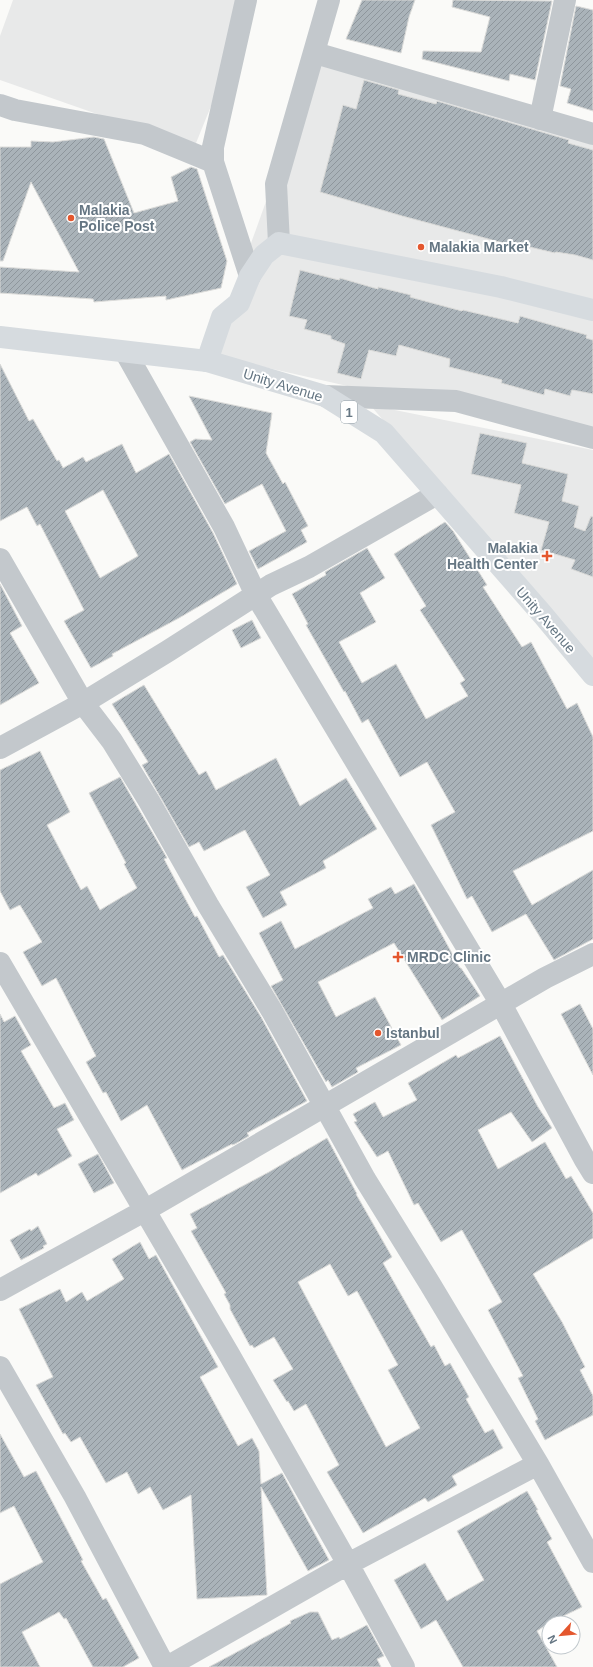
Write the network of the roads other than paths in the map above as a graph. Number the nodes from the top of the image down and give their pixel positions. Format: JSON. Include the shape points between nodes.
{"nodes":[{"id":1,"x":246,"y":0,"type":"edge"},
{"id":2,"x":329,"y":0,"type":"edge"},
{"id":3,"x":565,"y":0,"type":"edge"},
{"id":4,"x":315,"y":53,"type":"junction"},
{"id":5,"x":0,"y":105,"type":"edge"},
{"id":6,"x":540,"y":119,"type":"junction"},
{"id":7,"x":593,"y":134,"type":"edge"},
{"id":8,"x":213,"y":162,"type":"junction"},
{"id":9,"x":280,"y":242,"type":"junction"},
{"id":10,"x":250,"y":276,"type":"junction"},
{"id":11,"x":593,"y":310,"type":"edge"},
{"id":12,"x":0,"y":337,"type":"edge"},
{"id":13,"x":126,"y":353,"type":"junction"},
{"id":14,"x":207,"y":362,"type":"junction"},
{"id":15,"x":325,"y":396,"type":"junction"},
{"id":16,"x":593,"y":438,"type":"edge"},
{"id":17,"x":437,"y":494,"type":"junction"},
{"id":18,"x":0,"y":559,"type":"edge"},
{"id":19,"x":256,"y":594,"type":"junction"},
{"id":20,"x":593,"y":674,"type":"edge"},
{"id":21,"x":83,"y":702,"type":"junction"},
{"id":22,"x":0,"y":748,"type":"edge"},
{"id":23,"x":593,"y":954,"type":"edge"},
{"id":24,"x":0,"y":963,"type":"edge"},
{"id":25,"x":501,"y":1004,"type":"junction"},
{"id":26,"x":324,"y":1107,"type":"junction"},
{"id":27,"x":593,"y":1173,"type":"edge"},
{"id":28,"x":144,"y":1211,"type":"junction"},
{"id":29,"x":0,"y":1290,"type":"edge"},
{"id":30,"x":0,"y":1367,"type":"edge"},
{"id":31,"x":538,"y":1464,"type":"junction"},
{"id":32,"x":593,"y":1562,"type":"edge"},
{"id":33,"x":348,"y":1564,"type":"junction"},
{"id":34,"x":166,"y":1667,"type":"edge"},
{"id":35,"x":404,"y":1667,"type":"edge"}],
"edges":[{"from":1,"to":8,"type":"street","via":[[213,147]]},
{"from":2,"to":4,"type":"street"},
{"from":3,"to":6,"type":"street"},
{"from":4,"to":6,"type":"street"},
{"from":4,"to":9,"type":"street","via":[[276,184]]},
{"from":5,"to":8,"type":"street","via":[[145,134]]},
{"from":6,"to":7,"type":"street"},
{"from":8,"to":10,"type":"street"},
{"from":9,"to":10,"type":"main road","via":[[264,255]]},
{"from":9,"to":11,"type":"main road","via":[[501,287]]},
{"from":10,"to":14,"type":"main road","via":[[239,303],[222,317]]},
{"from":12,"to":13,"type":"main road","name":"Unity Avenue","number":"1"},
{"from":13,"to":14,"type":"main road","name":"Unity Avenue","number":"1"},
{"from":13,"to":19,"type":"street","via":[[224,527]]},
{"from":14,"to":15,"type":"main road","name":"Unity Avenue","number":"1"},
{"from":15,"to":16,"type":"street","via":[[456,401]]},
{"from":15,"to":17,"type":"main road","name":"Unity Avenue","number":"1","via":[[384,433]]},
{"from":17,"to":19,"type":"street"},
{"from":17,"to":20,"type":"main road","name":"Unity Avenue","number":"1"},
{"from":18,"to":21,"type":"street"},
{"from":19,"to":21,"type":"street","via":[[168,652]]},
{"from":19,"to":25,"type":"street"},
{"from":21,"to":22,"type":"street"},
{"from":21,"to":26,"type":"street","via":[[112,741],[149,801],[208,906],[272,1011]]},
{"from":23,"to":25,"type":"street"},
{"from":24,"to":28,"type":"street"},
{"from":25,"to":26,"type":"street"},
{"from":25,"to":27,"type":"street"},
{"from":26,"to":28,"type":"street"},
{"from":26,"to":31,"type":"street"},
{"from":28,"to":29,"type":"street"},
{"from":28,"to":33,"type":"street"},
{"from":30,"to":34,"type":"street","via":[[75,1497]]},
{"from":31,"to":32,"type":"street"},
{"from":31,"to":33,"type":"street"},
{"from":33,"to":34,"type":"street"},
{"from":33,"to":35,"type":"street"}]}
